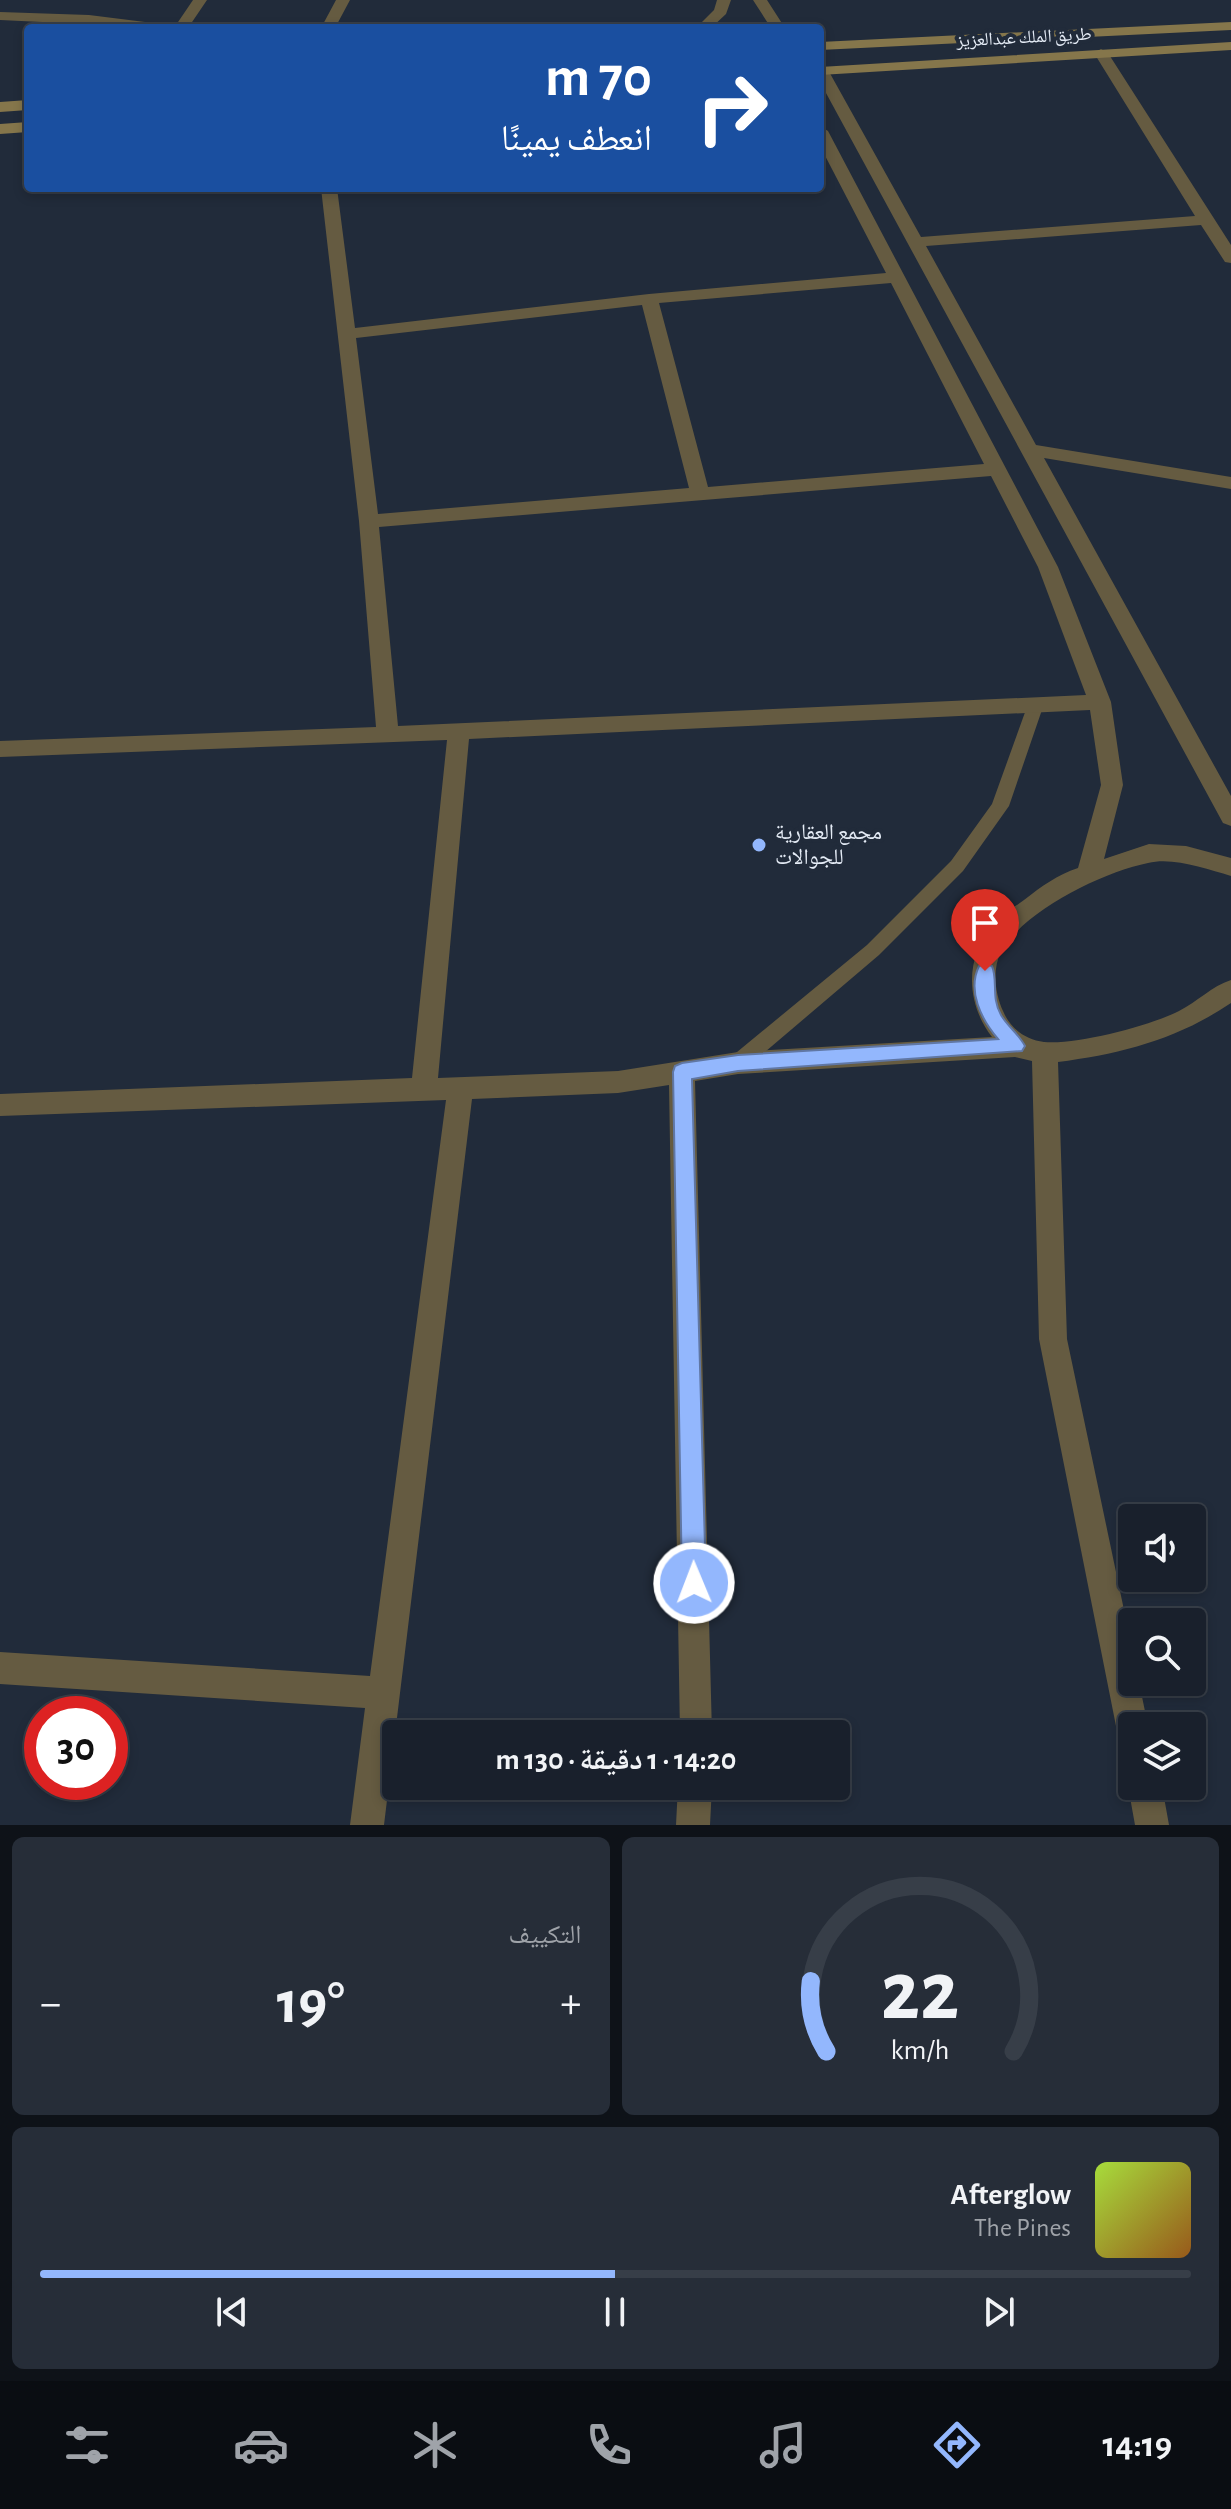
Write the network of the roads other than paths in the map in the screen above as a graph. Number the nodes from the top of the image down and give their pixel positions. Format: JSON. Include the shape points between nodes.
{"nodes":[{"id":1,"x":32,"y":0,"type":"edge"},
{"id":2,"x":200,"y":0,"type":"edge"},
{"id":3,"x":343,"y":0,"type":"edge"},
{"id":4,"x":724,"y":0,"type":"edge"},
{"id":5,"x":760,"y":0,"type":"edge"},
{"id":6,"x":0,"y":16,"type":"edge"},
{"id":7,"x":18,"y":16,"type":"junction"},
{"id":8,"x":129,"y":24,"type":"edge"},
{"id":9,"x":184,"y":24,"type":"edge"},
{"id":10,"x":330,"y":24,"type":"edge"},
{"id":11,"x":707,"y":24,"type":"edge"},
{"id":12,"x":775,"y":24,"type":"edge"},
{"id":13,"x":1231,"y":26,"type":"edge"},
{"id":14,"x":824,"y":46,"type":"edge"},
{"id":15,"x":1231,"y":46,"type":"edge"},
{"id":16,"x":1101,"y":53,"type":"junction"},
{"id":17,"x":824,"y":70,"type":"edge"},
{"id":18,"x":824,"y":75,"type":"edge"},
{"id":19,"x":24,"y":105,"type":"edge"},
{"id":20,"x":0,"y":107,"type":"edge"},
{"id":21,"x":24,"y":127,"type":"edge"},
{"id":22,"x":0,"y":129,"type":"edge"},
{"id":23,"x":824,"y":139,"type":"edge"},
{"id":24,"x":329,"y":192,"type":"edge"},
{"id":25,"x":1206,"y":220,"type":"junction"},
{"id":26,"x":917,"y":242,"type":"junction"},
{"id":27,"x":1231,"y":258,"type":"edge"},
{"id":28,"x":896,"y":277,"type":"junction"},
{"id":29,"x":649,"y":299,"type":"junction"},
{"id":30,"x":347,"y":334,"type":"junction"},
{"id":31,"x":1031,"y":450,"type":"junction"},
{"id":32,"x":996,"y":469,"type":"junction"},
{"id":33,"x":1231,"y":483,"type":"edge"},
{"id":34,"x":700,"y":493,"type":"junction"},
{"id":35,"x":369,"y":521,"type":"junction"},
{"id":36,"x":1100,"y":702,"type":"junction"},
{"id":37,"x":1036,"y":704,"type":"junction"},
{"id":38,"x":459,"y":732,"type":"junction"},
{"id":39,"x":388,"y":735,"type":"junction"},
{"id":40,"x":0,"y":749,"type":"edge"},
{"id":41,"x":1231,"y":817,"type":"edge"},
{"id":42,"x":1231,"y":867,"type":"edge"},
{"id":43,"x":1088,"y":874,"type":"junction"},
{"id":44,"x":1231,"y":990,"type":"edge"},
{"id":45,"x":1015,"y":1046,"type":"junction"},
{"id":46,"x":1045,"y":1053,"type":"junction"},
{"id":47,"x":738,"y":1063,"type":"junction"},
{"id":48,"x":682,"y":1072,"type":"junction"},
{"id":49,"x":460,"y":1088,"type":"junction"},
{"id":50,"x":424,"y":1090,"type":"junction"},
{"id":51,"x":0,"y":1105,"type":"edge"},
{"id":52,"x":0,"y":1668,"type":"edge"},
{"id":53,"x":384,"y":1693,"type":"junction"},
{"id":54,"x":1129,"y":1712,"type":"edge"},
{"id":55,"x":696,"y":1720,"type":"edge"},
{"id":56,"x":694,"y":1800,"type":"edge"},
{"id":57,"x":1148,"y":1800,"type":"edge"},
{"id":58,"x":367,"y":1825,"type":"edge"},
{"id":59,"x":693,"y":1825,"type":"edge"},
{"id":60,"x":1152,"y":1825,"type":"edge"}],
"edges":[{"from":1,"to":7,"type":"street"},
{"from":2,"to":9,"type":"street"},
{"from":3,"to":10,"type":"street"},
{"from":4,"to":11,"type":"street"},
{"from":5,"to":12,"type":"street"},
{"from":6,"to":7,"type":"street"},
{"from":7,"to":8,"type":"street"},
{"from":13,"to":14,"type":"main road","name":"طريق الملك عبدالعزيز"},
{"from":15,"to":16,"type":"main road","name":"طريق الملك عبدالعزيز"},
{"from":16,"to":17,"type":"main road","name":"طريق الملك عبدالعزيز"},
{"from":16,"to":25,"type":"street"},
{"from":18,"to":26,"type":"street"},
{"from":19,"to":20,"type":"main road"},
{"from":21,"to":22,"type":"main road"},
{"from":23,"to":28,"type":"street"},
{"from":24,"to":30,"type":"street"},
{"from":25,"to":26,"type":"street"},
{"from":25,"to":27,"type":"street"},
{"from":26,"to":31,"type":"street"},
{"from":28,"to":29,"type":"street"},
{"from":28,"to":32,"type":"street"},
{"from":29,"to":30,"type":"street"},
{"from":29,"to":34,"type":"street"},
{"from":30,"to":35,"type":"street"},
{"from":31,"to":33,"type":"street"},
{"from":31,"to":41,"type":"street"},
{"from":32,"to":34,"type":"street"},
{"from":32,"to":36,"type":"street","via":[[1048,567]]},
{"from":34,"to":35,"type":"street"},
{"from":35,"to":39,"type":"street"},
{"from":36,"to":37,"type":"street"},
{"from":36,"to":43,"type":"street","via":[[1112,785]]},
{"from":37,"to":38,"type":"street"},
{"from":37,"to":47,"type":"lane","via":[[1000,806],[957,866],[873,950]]},
{"from":38,"to":39,"type":"street"},
{"from":38,"to":50,"type":"street"},
{"from":39,"to":40,"type":"street"},
{"from":42,"to":43,"type":"street","via":[[1186,855],[1149,853]]},
{"from":43,"to":45,"type":"street","via":[[1065,882],[1004,928],[987,953],[983,990],[993,1019]]},
{"from":44,"to":46,"type":"street","via":[[1187,1019],[1108,1045]]},
{"from":45,"to":46,"type":"street"},
{"from":45,"to":47,"type":"street"},
{"from":46,"to":54,"type":"street","via":[[1053,1339]]},
{"from":47,"to":48,"type":"street"},
{"from":48,"to":49,"type":"street","via":[[618,1082]]},
{"from":48,"to":55,"type":"street"},
{"from":49,"to":50,"type":"street"},
{"from":49,"to":53,"type":"street"},
{"from":50,"to":51,"type":"street"},
{"from":52,"to":53,"type":"street"},
{"from":53,"to":58,"type":"street"},
{"from":56,"to":59,"type":"street"},
{"from":57,"to":60,"type":"street"}]}
